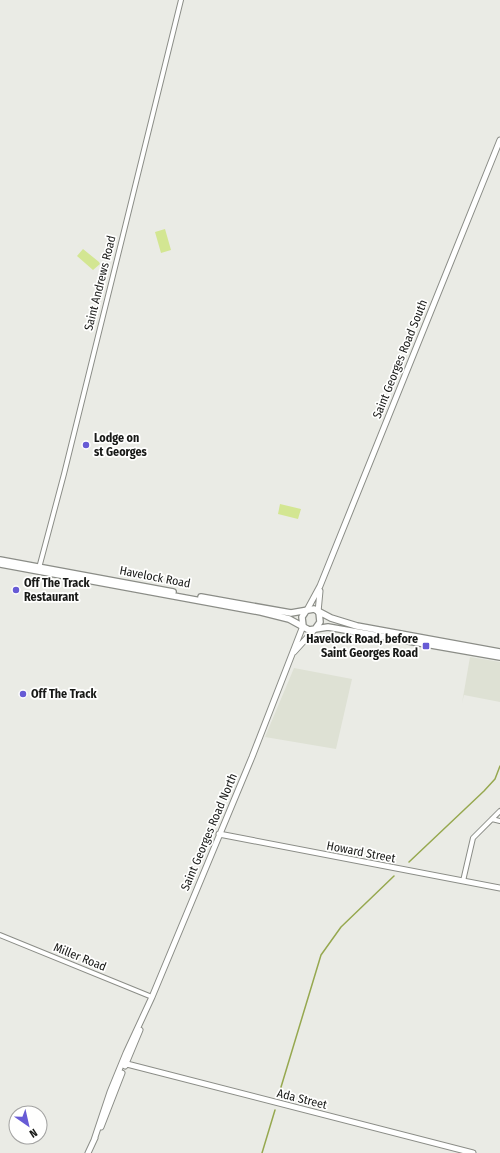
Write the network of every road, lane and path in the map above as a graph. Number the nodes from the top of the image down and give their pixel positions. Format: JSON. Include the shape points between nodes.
{"nodes":[{"id":1,"x":181,"y":0,"type":"edge"},
{"id":2,"x":500,"y":140,"type":"edge"},
{"id":3,"x":0,"y":560,"type":"edge"},
{"id":4,"x":0,"y":564,"type":"edge"},
{"id":5,"x":39,"y":569,"type":"junction"},
{"id":6,"x":320,"y":586,"type":"junction"},
{"id":7,"x":307,"y":610,"type":"junction"},
{"id":8,"x":319,"y":612,"type":"junction"},
{"id":9,"x":303,"y":626,"type":"junction"},
{"id":10,"x":314,"y":630,"type":"junction"},
{"id":11,"x":500,"y":652,"type":"edge"},
{"id":12,"x":293,"y":653,"type":"junction"},
{"id":13,"x":500,"y":657,"type":"edge"},
{"id":14,"x":500,"y":811,"type":"edge"},
{"id":15,"x":492,"y":819,"type":"junction"},
{"id":16,"x":500,"y":821,"type":"edge"},
{"id":17,"x":219,"y":834,"type":"junction"},
{"id":18,"x":463,"y":882,"type":"junction"},
{"id":19,"x":500,"y":888,"type":"edge"},
{"id":20,"x":0,"y":935,"type":"edge"},
{"id":21,"x":152,"y":997,"type":"junction"},
{"id":22,"x":124,"y":1063,"type":"junction"},
{"id":23,"x":88,"y":1153,"type":"edge"},
{"id":24,"x":473,"y":1153,"type":"edge"}],
"edges":[{"from":1,"to":5,"type":"street","name":"Saint Andrews Road"},
{"from":2,"to":6,"type":"street","name":"Saint Georges Road South"},
{"from":3,"to":5,"type":"main road","name":"Havelock Road"},
{"from":4,"to":5,"type":"main road","name":"Havelock Road"},
{"from":5,"to":7,"type":"main road","name":"Havelock Road","via":[[283,612]]},
{"from":5,"to":9,"type":"main road","name":"Havelock Road","via":[[261,612],[289,619]]},
{"from":6,"to":7,"type":"street","name":"Saint Georges Road South"},
{"from":6,"to":8,"type":"street","name":"Saint Georges Road South"},
{"from":7,"to":8,"type":"main road","via":[[314,609]]},
{"from":7,"to":9,"type":"main road","via":[[302,617]]},
{"from":8,"to":10,"type":"main road","via":[[320,622]]},
{"from":8,"to":11,"type":"main road","via":[[339,622],[357,626]]},
{"from":9,"to":10,"type":"main road"},
{"from":9,"to":12,"type":"street","name":"Saint Georges Road North"},
{"from":10,"to":12,"type":"street","name":"Saint Georges Road North"},
{"from":10,"to":13,"type":"main road","via":[[328,627]]},
{"from":12,"to":17,"type":"street","name":"Saint Georges Road North"},
{"from":14,"to":15,"type":"street"},
{"from":15,"to":16,"type":"street"},
{"from":15,"to":18,"type":"street","via":[[473,838]]},
{"from":17,"to":18,"type":"street","name":"Howard Street"},
{"from":17,"to":21,"type":"street","name":"Saint Georges Road North"},
{"from":18,"to":19,"type":"street","name":"Howard Street"},
{"from":20,"to":21,"type":"street","name":"Miller Road"},
{"from":21,"to":22,"type":"street","name":"Saint Georges Road North"},
{"from":22,"to":23,"type":"street","name":"Saint Georges Road North"},
{"from":22,"to":24,"type":"street","name":"Ada Street"}]}
